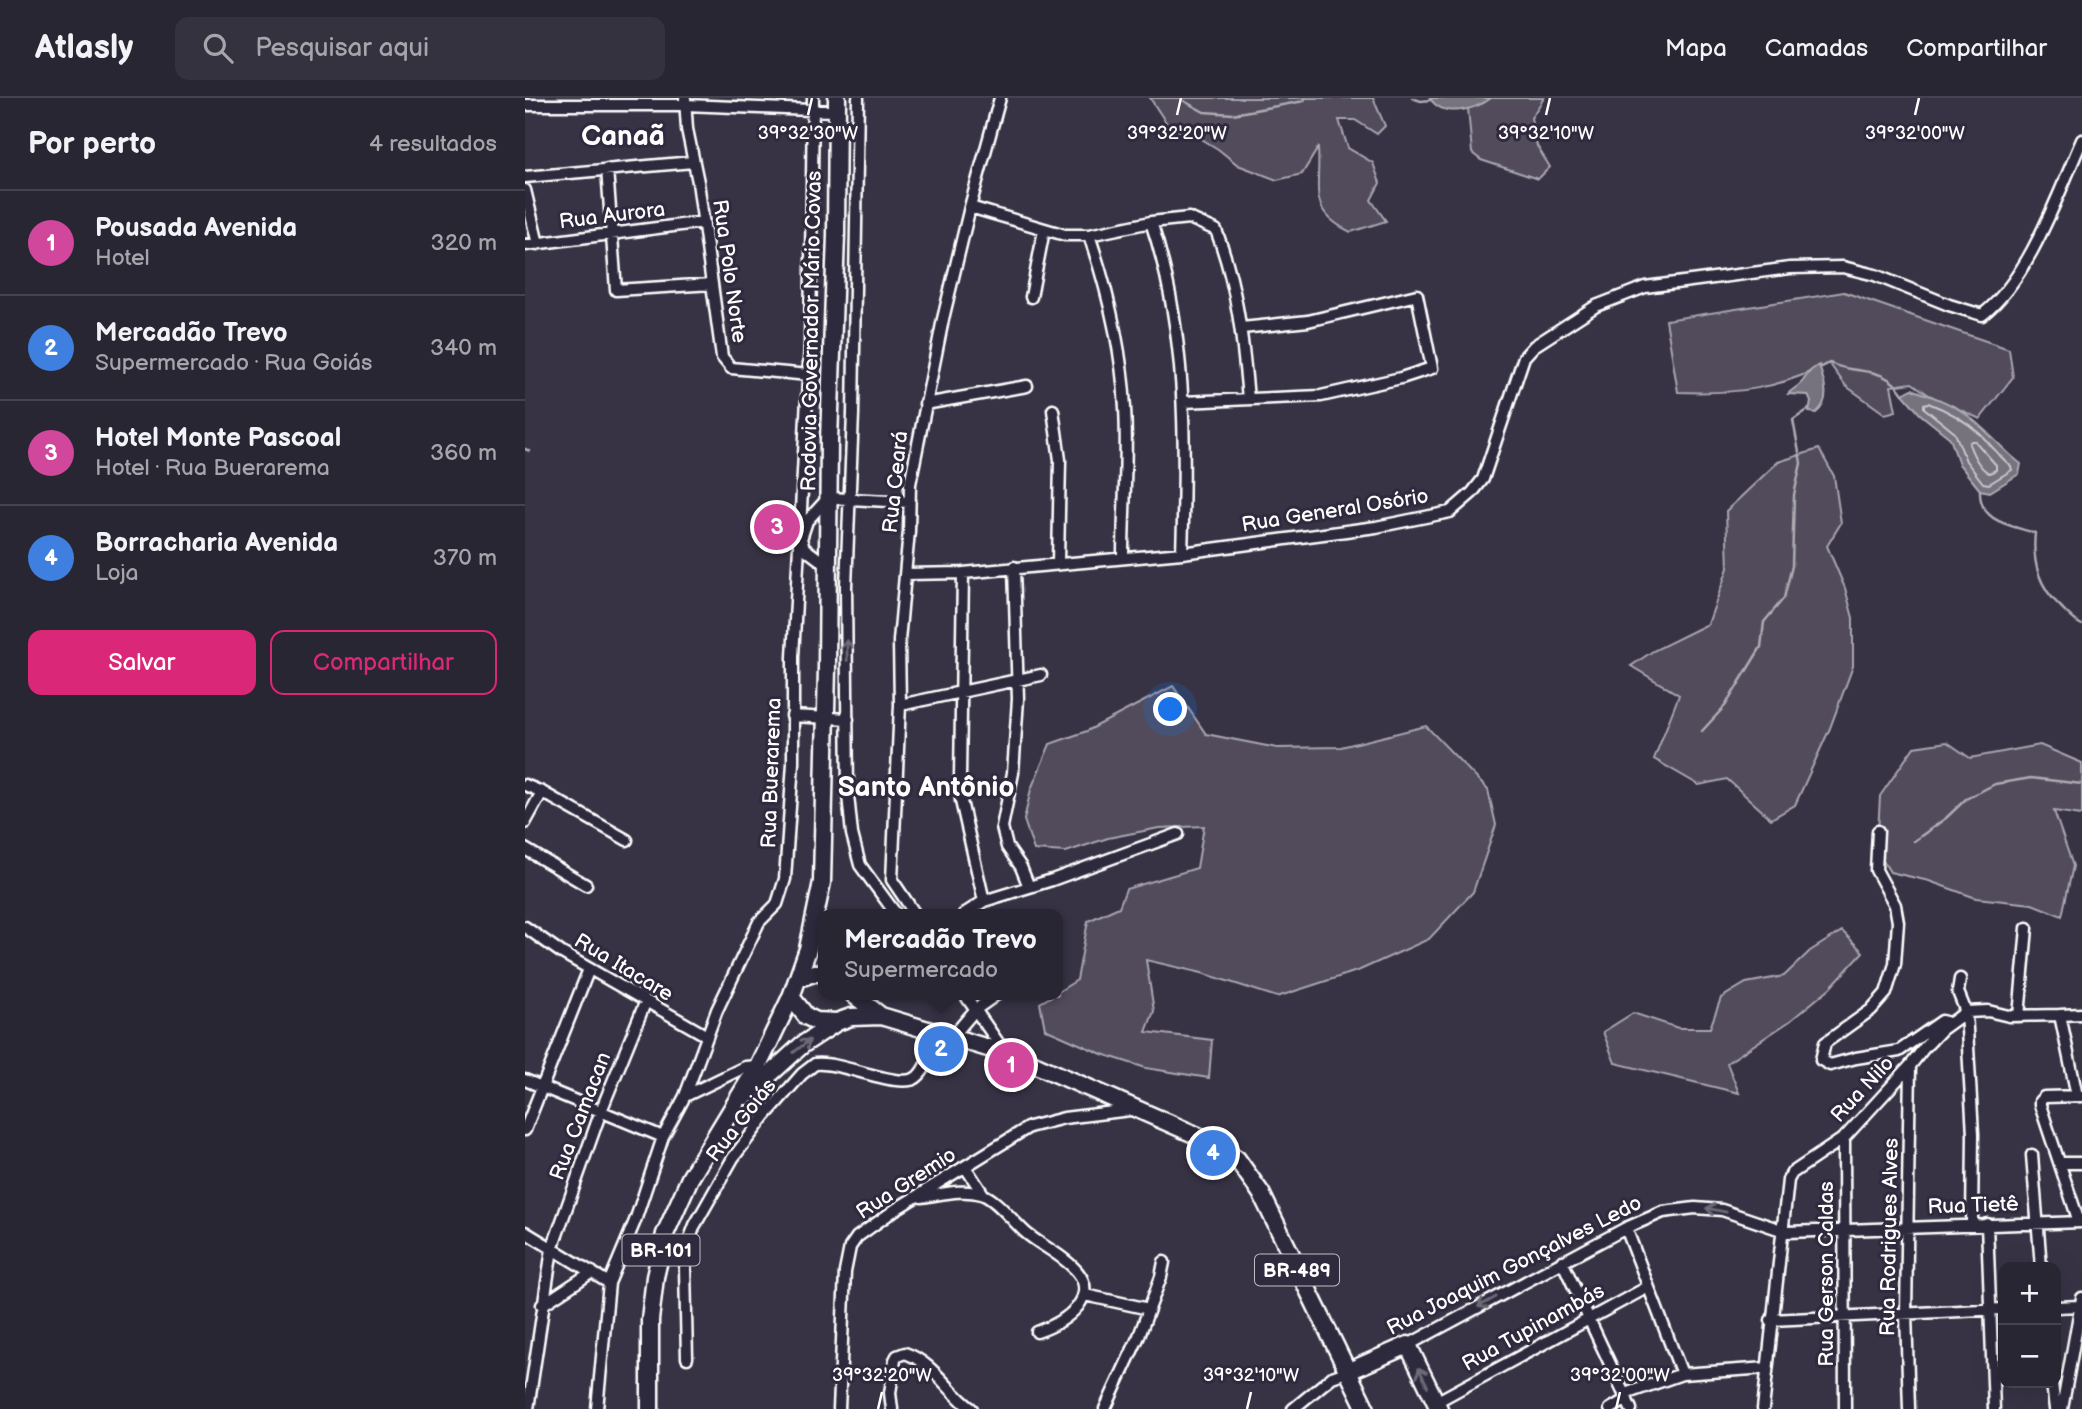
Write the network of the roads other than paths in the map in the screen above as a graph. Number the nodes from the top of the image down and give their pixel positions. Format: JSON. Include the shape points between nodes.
{"nodes":[{"id":1,"x":813,"y":98,"type":"edge"},
{"id":2,"x":858,"y":98,"type":"edge"},
{"id":3,"x":1000,"y":98,"type":"edge"},
{"id":4,"x":593,"y":101,"type":"edge"},
{"id":5,"x":610,"y":101,"type":"edge"},
{"id":6,"x":685,"y":102,"type":"edge"},
{"id":7,"x":525,"y":105,"type":"edge"},
{"id":8,"x":837,"y":105,"type":"edge"},
{"id":9,"x":813,"y":110,"type":"junction"},
{"id":10,"x":2082,"y":140,"type":"edge"},
{"id":11,"x":693,"y":162,"type":"junction"},
{"id":12,"x":607,"y":169,"type":"junction"},
{"id":13,"x":836,"y":170,"type":"junction"},
{"id":14,"x":857,"y":175,"type":"junction"},
{"id":15,"x":525,"y":177,"type":"edge"},
{"id":16,"x":525,"y":190,"type":"edge"},
{"id":17,"x":970,"y":206,"type":"junction"},
{"id":18,"x":704,"y":222,"type":"junction"},
{"id":19,"x":1151,"y":222,"type":"junction"},
{"id":20,"x":1044,"y":230,"type":"junction"},
{"id":21,"x":613,"y":234,"type":"junction"},
{"id":22,"x":1089,"y":235,"type":"junction"},
{"id":23,"x":538,"y":244,"type":"junction"},
{"id":24,"x":525,"y":245,"type":"edge"},
{"id":25,"x":712,"y":284,"type":"junction"},
{"id":26,"x":1031,"y":297,"type":"dead end"},
{"id":27,"x":1243,"y":328,"type":"junction"},
{"id":28,"x":809,"y":375,"type":"junction"},
{"id":29,"x":1027,"y":386,"type":"dead end"},
{"id":30,"x":1248,"y":399,"type":"junction"},
{"id":31,"x":1183,"y":401,"type":"junction"},
{"id":32,"x":925,"y":404,"type":"junction"},
{"id":33,"x":1053,"y":410,"type":"dead end"},
{"id":34,"x":828,"y":498,"type":"junction"},
{"id":35,"x":849,"y":499,"type":"junction"},
{"id":36,"x":909,"y":502,"type":"junction"},
{"id":37,"x":800,"y":539,"type":"junction"},
{"id":38,"x":1182,"y":553,"type":"junction"},
{"id":39,"x":1123,"y":558,"type":"junction"},
{"id":40,"x":1058,"y":564,"type":"junction"},
{"id":41,"x":828,"y":566,"type":"junction"},
{"id":42,"x":1014,"y":567,"type":"junction"},
{"id":43,"x":963,"y":573,"type":"junction"},
{"id":44,"x":906,"y":574,"type":"junction"},
{"id":45,"x":1041,"y":676,"type":"dead end"},
{"id":46,"x":1018,"y":680,"type":"junction"},
{"id":47,"x":961,"y":692,"type":"junction"},
{"id":48,"x":900,"y":705,"type":"junction"},
{"id":49,"x":792,"y":716,"type":"junction"},
{"id":50,"x":826,"y":718,"type":"junction"},
{"id":51,"x":848,"y":719,"type":"junction"},
{"id":52,"x":525,"y":785,"type":"edge"},
{"id":53,"x":542,"y":792,"type":"junction"},
{"id":54,"x":525,"y":823,"type":"edge"},
{"id":55,"x":1878,"y":831,"type":"dead end"},
{"id":56,"x":1178,"y":834,"type":"dead end"},
{"id":57,"x":628,"y":840,"type":"dead end"},
{"id":58,"x":525,"y":849,"type":"edge"},
{"id":59,"x":892,"y":880,"type":"junction"},
{"id":60,"x":870,"y":881,"type":"junction"},
{"id":61,"x":822,"y":882,"type":"junction"},
{"id":62,"x":586,"y":886,"type":"dead end"},
{"id":63,"x":1029,"y":887,"type":"junction"},
{"id":64,"x":984,"y":901,"type":"junction"},
{"id":65,"x":827,"y":909,"type":"edge"},
{"id":66,"x":892,"y":909,"type":"edge"},
{"id":67,"x":912,"y":909,"type":"edge"},
{"id":68,"x":972,"y":909,"type":"edge"},
{"id":69,"x":525,"y":927,"type":"edge"},
{"id":70,"x":2027,"y":928,"type":"dead end"},
{"id":71,"x":589,"y":970,"type":"junction"},
{"id":72,"x":818,"y":972,"type":"edge"},
{"id":73,"x":799,"y":978,"type":"junction"},
{"id":74,"x":1960,"y":979,"type":"dead end"},
{"id":75,"x":792,"y":996,"type":"junction"},
{"id":76,"x":856,"y":1000,"type":"edge"},
{"id":77,"x":860,"y":1000,"type":"edge"},
{"id":78,"x":968,"y":1000,"type":"edge"},
{"id":79,"x":989,"y":1000,"type":"edge"},
{"id":80,"x":645,"y":1003,"type":"junction"},
{"id":81,"x":975,"y":1010,"type":"junction"},
{"id":82,"x":1966,"y":1012,"type":"junction"},
{"id":83,"x":2082,"y":1014,"type":"edge"},
{"id":84,"x":2060,"y":1015,"type":"junction"},
{"id":85,"x":881,"y":1016,"type":"junction"},
{"id":86,"x":2019,"y":1016,"type":"junction"},
{"id":87,"x":844,"y":1019,"type":"junction"},
{"id":88,"x":1952,"y":1022,"type":"junction"},
{"id":89,"x":946,"y":1034,"type":"junction"},
{"id":90,"x":707,"y":1037,"type":"junction"},
{"id":91,"x":1004,"y":1051,"type":"junction"},
{"id":92,"x":758,"y":1066,"type":"junction"},
{"id":93,"x":1910,"y":1066,"type":"junction"},
{"id":94,"x":525,"y":1080,"type":"edge"},
{"id":95,"x":541,"y":1087,"type":"junction"},
{"id":96,"x":685,"y":1096,"type":"junction"},
{"id":97,"x":2080,"y":1096,"type":"edge"},
{"id":98,"x":733,"y":1107,"type":"junction"},
{"id":99,"x":1138,"y":1109,"type":"junction"},
{"id":100,"x":601,"y":1111,"type":"junction"},
{"id":101,"x":525,"y":1130,"type":"edge"},
{"id":102,"x":663,"y":1137,"type":"junction"},
{"id":103,"x":1844,"y":1138,"type":"junction"},
{"id":104,"x":2032,"y":1155,"type":"dead end"},
{"id":105,"x":2061,"y":1163,"type":"junction"},
{"id":106,"x":2082,"y":1163,"type":"edge"},
{"id":107,"x":966,"y":1168,"type":"junction"},
{"id":108,"x":983,"y":1194,"type":"junction"},
{"id":109,"x":916,"y":1198,"type":"junction"},
{"id":110,"x":2038,"y":1222,"type":"junction"},
{"id":111,"x":2081,"y":1222,"type":"edge"},
{"id":112,"x":1972,"y":1224,"type":"junction"},
{"id":113,"x":1987,"y":1224,"type":"junction"},
{"id":114,"x":1909,"y":1227,"type":"junction"},
{"id":115,"x":1626,"y":1228,"type":"junction"},
{"id":116,"x":1846,"y":1228,"type":"junction"},
{"id":117,"x":1781,"y":1231,"type":"junction"},
{"id":118,"x":525,"y":1232,"type":"edge"},
{"id":119,"x":552,"y":1249,"type":"junction"},
{"id":120,"x":1562,"y":1261,"type":"junction"},
{"id":121,"x":1164,"y":1262,"type":"dead end"},
{"id":122,"x":2041,"y":1262,"type":"edge"},
{"id":123,"x":591,"y":1272,"type":"junction"},
{"id":124,"x":609,"y":1283,"type":"junction"},
{"id":125,"x":1649,"y":1287,"type":"junction"},
{"id":126,"x":1085,"y":1294,"type":"junction"},
{"id":127,"x":2081,"y":1302,"type":"edge"},
{"id":128,"x":542,"y":1305,"type":"junction"},
{"id":129,"x":2061,"y":1306,"type":"edge"},
{"id":130,"x":1149,"y":1309,"type":"junction"},
{"id":131,"x":1998,"y":1309,"type":"edge"},
{"id":132,"x":1989,"y":1310,"type":"junction"},
{"id":133,"x":1906,"y":1313,"type":"junction"},
{"id":134,"x":1845,"y":1316,"type":"junction"},
{"id":135,"x":1589,"y":1317,"type":"junction"},
{"id":136,"x":1771,"y":1320,"type":"junction"},
{"id":137,"x":1037,"y":1332,"type":"dead end"},
{"id":138,"x":1408,"y":1346,"type":"junction"},
{"id":139,"x":2078,"y":1349,"type":"edge"},
{"id":140,"x":687,"y":1358,"type":"dead end"},
{"id":141,"x":1767,"y":1368,"type":"junction"},
{"id":142,"x":1349,"y":1371,"type":"junction"},
{"id":143,"x":1682,"y":1374,"type":"junction"},
{"id":144,"x":2053,"y":1388,"type":"edge"},
{"id":145,"x":1628,"y":1401,"type":"edge"},
{"id":146,"x":1437,"y":1406,"type":"edge"},
{"id":147,"x":528,"y":1409,"type":"edge"},
{"id":148,"x":597,"y":1409,"type":"edge"},
{"id":149,"x":650,"y":1409,"type":"edge"},
{"id":150,"x":839,"y":1409,"type":"edge"},
{"id":151,"x":892,"y":1409,"type":"edge"},
{"id":152,"x":972,"y":1409,"type":"edge"},
{"id":153,"x":1105,"y":1409,"type":"edge"},
{"id":154,"x":1293,"y":1409,"type":"edge"},
{"id":155,"x":1366,"y":1409,"type":"edge"},
{"id":156,"x":1610,"y":1409,"type":"edge"},
{"id":157,"x":1763,"y":1409,"type":"edge"},
{"id":158,"x":1845,"y":1409,"type":"edge"},
{"id":159,"x":1909,"y":1409,"type":"edge"},
{"id":160,"x":1994,"y":1409,"type":"edge"},
{"id":161,"x":2055,"y":1409,"type":"edge"},
{"id":162,"x":2062,"y":1409,"type":"edge"}],
"edges":[{"from":1,"to":9,"type":"street","name":"Rua Buerarema"},
{"from":2,"to":14,"type":"street"},
{"from":3,"to":17,"type":"street","name":"Rua Ceará"},
{"from":4,"to":5,"type":"street"},
{"from":4,"to":7,"type":"street"},
{"from":5,"to":6,"type":"street"},
{"from":6,"to":9,"type":"street"},
{"from":6,"to":11,"type":"street","name":"Rua Polo Norte"},
{"from":8,"to":9,"type":"street"},
{"from":8,"to":13,"type":"main road","name":"Rodovia Governador Mário Covas","number":"BR-101"},
{"from":9,"to":28,"type":"street","name":"Rua Buerarema"},
{"from":10,"to":38,"type":"street","name":"Rua General Osório","via":[[2019,272],[1982,315],[1843,267],[1790,268],[1645,287],[1596,306],[1524,357],[1483,479],[1450,512],[1376,527]]},
{"from":11,"to":12,"type":"street"},
{"from":11,"to":18,"type":"street","name":"Rua Polo Norte"},
{"from":12,"to":15,"type":"street"},
{"from":12,"to":21,"type":"street"},
{"from":13,"to":14,"type":"street"},
{"from":13,"to":34,"type":"main road","name":"Rodovia Governador Mário Covas","number":"BR-101"},
{"from":14,"to":35,"type":"street"},
{"from":16,"to":23,"type":"street"},
{"from":17,"to":20,"type":"street"},
{"from":17,"to":32,"type":"street","name":"Rua Ceará"},
{"from":18,"to":21,"type":"street","name":"Rua Aurora"},
{"from":18,"to":25,"type":"street","name":"Rua Polo Norte"},
{"from":19,"to":22,"type":"street"},
{"from":19,"to":27,"type":"street","via":[[1189,218],[1216,229]]},
{"from":19,"to":31,"type":"street","via":[[1175,326]]},
{"from":20,"to":22,"type":"street"},
{"from":20,"to":26,"type":"street"},
{"from":21,"to":23,"type":"street","name":"Rua Aurora"},
{"from":21,"to":25,"type":"street","via":[[615,289]]},
{"from":22,"to":39,"type":"street","via":[[1106,290],[1122,377],[1126,442]]},
{"from":23,"to":24,"type":"street","name":"Rua Aurora"},
{"from":25,"to":28,"type":"street","name":"Rua Polo Norte","via":[[726,365]]},
{"from":27,"to":30,"type":"street"},
{"from":27,"to":30,"type":"street","via":[[1308,321],[1417,295],[1432,368],[1321,396]]},
{"from":28,"to":37,"type":"street","name":"Rua Buerarema"},
{"from":29,"to":32,"type":"street"},
{"from":30,"to":31,"type":"street"},
{"from":31,"to":38,"type":"street"},
{"from":32,"to":36,"type":"street","name":"Rua Ceará"},
{"from":33,"to":40,"type":"street","via":[[1060,460]]},
{"from":34,"to":35,"type":"street"},
{"from":34,"to":37,"type":"street","via":[[807,521]]},
{"from":34,"to":41,"type":"main road","name":"Rodovia Governador Mário Covas","number":"BR-101"},
{"from":35,"to":36,"type":"street"},
{"from":51,"to":35,"type":"street","one_way":true},
{"from":36,"to":44,"type":"street","name":"Rua Ceará"},
{"from":37,"to":41,"type":"street","via":[[804,548]]},
{"from":37,"to":49,"type":"street","name":"Rua Buerarema"},
{"from":38,"to":39,"type":"street","name":"Rua General Osório"},
{"from":39,"to":40,"type":"street","name":"Rua General Osório"},
{"from":40,"to":42,"type":"street","name":"Rua General Osório"},
{"from":41,"to":50,"type":"main road","name":"Rodovia Governador Mário Covas","number":"BR-101"},
{"from":42,"to":43,"type":"street","name":"Rua General Osório"},
{"from":42,"to":46,"type":"street"},
{"from":43,"to":44,"type":"street","name":"Rua General Osório"},
{"from":43,"to":47,"type":"street"},
{"from":44,"to":48,"type":"street","name":"Rua Ceará","via":[[899,641]]},
{"from":45,"to":46,"type":"street"},
{"from":46,"to":47,"type":"street"},
{"from":46,"to":63,"type":"street","via":[[1013,773],[1002,827],[1007,847]]},
{"from":47,"to":48,"type":"street"},
{"from":47,"to":64,"type":"street","via":[[961,801]]},
{"from":48,"to":59,"type":"street","name":"Rua Ceará"},
{"from":49,"to":50,"type":"street"},
{"from":49,"to":90,"type":"street","name":"Rua Buerarema","via":[[789,839],[782,892],[778,904],[759,922]]},
{"from":50,"to":51,"type":"street"},
{"from":50,"to":61,"type":"main road","name":"Rodovia Governador Mário Covas","number":"BR-101"},
{"from":51,"to":60,"type":"street","via":[[852,834],[860,865]]},
{"from":52,"to":53,"type":"street"},
{"from":53,"to":54,"type":"street"},
{"from":53,"to":57,"type":"street"},
{"from":55,"to":88,"type":"street","via":[[1876,870],[1895,905],[1898,922],[1895,964],[1886,993],[1871,1010],[1825,1043],[1821,1060],[1830,1065],[1899,1051],[1942,1021]]},
{"from":56,"to":63,"type":"street"},
{"from":58,"to":62,"type":"street"},
{"from":59,"to":60,"type":"street"},
{"from":59,"to":67,"type":"street"},
{"from":60,"to":66,"type":"street"},
{"from":61,"to":65,"type":"main road"},
{"from":61,"to":73,"type":"main road","name":"Rodovia Governador Mário Covas","number":"BR-101"},
{"from":63,"to":64,"type":"street"},
{"from":64,"to":68,"type":"street"},
{"from":69,"to":71,"type":"street","name":"Rua Itacare"},
{"from":70,"to":86,"type":"street"},
{"from":71,"to":80,"type":"street","name":"Rua Itacare"},
{"from":71,"to":95,"type":"street"},
{"from":72,"to":73,"type":"main road"},
{"from":73,"to":75,"type":"main road","name":"Rodovia Governador Mário Covas","number":"BR-101"},
{"from":74,"to":82,"type":"street","via":[[1958,992]]},
{"from":75,"to":87,"type":"main road","number":"BR-489","via":[[806,1016],[816,1021]]},
{"from":75,"to":92,"type":"main road","name":"Rodovia Governador Mário Covas","number":"BR-101"},
{"from":76,"to":87,"type":"main road","via":[[856,1009]]},
{"from":77,"to":85,"type":"main road","number":"BR-489"},
{"from":78,"to":81,"type":"street"},
{"from":79,"to":81,"type":"street"},
{"from":80,"to":90,"type":"street","name":"Rua Itacare"},
{"from":80,"to":100,"type":"street","name":"Rua Camacan"},
{"from":81,"to":89,"type":"street"},
{"from":81,"to":91,"type":"street"},
{"from":82,"to":86,"type":"street"},
{"from":82,"to":88,"type":"street","name":"Rua Nilo"},
{"from":82,"to":112,"type":"street","via":[[1973,1134]]},
{"from":83,"to":84,"type":"street"},
{"from":84,"to":86,"type":"street"},
{"from":84,"to":97,"type":"street"},
{"from":85,"to":87,"type":"main road","number":"BR-489"},
{"from":85,"to":89,"type":"main road","number":"BR-489"},
{"from":98,"to":87,"type":"main road","one_way":true,"via":[[802,1045]]},
{"from":88,"to":93,"type":"street","name":"Rua Nilo"},
{"from":89,"to":91,"type":"main road","number":"BR-489"},
{"from":89,"to":140,"type":"street","name":"Rua Goiás","via":[[916,1078],[903,1081],[815,1064],[757,1127],[720,1177],[690,1238],[685,1268]]},
{"from":90,"to":96,"type":"street","name":"Rua Buerarema"},
{"from":91,"to":99,"type":"main road","number":"BR-489"},
{"from":92,"to":96,"type":"street","via":[[745,1067]]},
{"from":92,"to":98,"type":"main road","name":"Rodovia Governador Mário Covas","number":"BR-101"},
{"from":93,"to":103,"type":"street","name":"Rua Nilo"},
{"from":93,"to":114,"type":"street","name":"Rua Rodrigues Alves"},
{"from":94,"to":95,"type":"street"},
{"from":95,"to":100,"type":"street"},
{"from":95,"to":101,"type":"street"},
{"from":96,"to":102,"type":"street","name":"Rua Buerarema"},
{"from":97,"to":105,"type":"street","via":[[2040,1101]]},
{"from":98,"to":149,"type":"main road","name":"Rodovia Governador Mário Covas","number":"BR-101","via":[[683,1193],[660,1254],[650,1320]]},
{"from":99,"to":107,"type":"street","name":"Rua Gremio","via":[[1045,1122],[1012,1136]]},
{"from":99,"to":142,"type":"main road","number":"BR-489","via":[[1212,1142],[1246,1170]]},
{"from":100,"to":102,"type":"street"},
{"from":100,"to":119,"type":"street","name":"Rua Camacan"},
{"from":102,"to":124,"type":"street","name":"Rua Buerarema"},
{"from":103,"to":116,"type":"street","name":"Rua Gerson Caldas"},
{"from":103,"to":117,"type":"street","name":"Rua Nilo","via":[[1792,1173]]},
{"from":104,"to":110,"type":"street"},
{"from":105,"to":106,"type":"street"},
{"from":105,"to":111,"type":"street"},
{"from":107,"to":108,"type":"street"},
{"from":107,"to":109,"type":"street","name":"Rua Gremio"},
{"from":108,"to":109,"type":"street"},
{"from":108,"to":126,"type":"street","via":[[1078,1271]]},
{"from":109,"to":150,"type":"street","name":"Rua Gremio","via":[[873,1224],[850,1247]]},
{"from":110,"to":111,"type":"street","name":"Rua Tietê"},
{"from":110,"to":113,"type":"street","name":"Rua Tietê"},
{"from":110,"to":122,"type":"street"},
{"from":112,"to":113,"type":"street","name":"Rua Tietê"},
{"from":112,"to":114,"type":"street","name":"Rua Tietê"},
{"from":113,"to":132,"type":"street"},
{"from":114,"to":116,"type":"street","name":"Rua Tietê"},
{"from":114,"to":133,"type":"street","name":"Rua Rodrigues Alves"},
{"from":117,"to":115,"type":"street","name":"Rua Joaquim Gonçalves Ledo","one_way":true,"via":[[1722,1210],[1702,1208],[1663,1212]]},
{"from":115,"to":120,"type":"street","name":"Rua Joaquim Gonçalves Ledo"},
{"from":115,"to":125,"type":"street"},
{"from":116,"to":117,"type":"street","name":"Rua Tietê"},
{"from":116,"to":134,"type":"street","name":"Rua Gerson Caldas"},
{"from":117,"to":136,"type":"street","name":"Rua Nilo"},
{"from":118,"to":119,"type":"street"},
{"from":119,"to":123,"type":"street"},
{"from":119,"to":128,"type":"street","name":"Rua Camacan"},
{"from":120,"to":135,"type":"street"},
{"from":120,"to":138,"type":"street","name":"Rua Joaquim Gonçalves Ledo","one_way":true},
{"from":121,"to":130,"type":"street"},
{"from":123,"to":124,"type":"street"},
{"from":123,"to":128,"type":"street"},
{"from":124,"to":148,"type":"street","name":"Rua Buerarema"},
{"from":125,"to":135,"type":"street","name":"Rua Tupinambás"},
{"from":125,"to":143,"type":"street"},
{"from":126,"to":130,"type":"street"},
{"from":126,"to":137,"type":"street","via":[[1068,1315]]},
{"from":127,"to":129,"type":"street"},
{"from":127,"to":139,"type":"street"},
{"from":128,"to":147,"type":"street","name":"Rua Camacan"},
{"from":130,"to":153,"type":"street"},
{"from":131,"to":132,"type":"street"},
{"from":132,"to":133,"type":"street"},
{"from":132,"to":160,"type":"street"},
{"from":133,"to":134,"type":"street"},
{"from":133,"to":159,"type":"street","name":"Rua Rodrigues Alves"},
{"from":134,"to":136,"type":"street"},
{"from":134,"to":158,"type":"street","name":"Rua Gerson Caldas"},
{"from":135,"to":145,"type":"street"},
{"from":135,"to":146,"type":"street","name":"Rua Tupinambás"},
{"from":136,"to":141,"type":"street","name":"Rua Nilo"},
{"from":138,"to":142,"type":"main road","name":"Rua Joaquim Gonçalves Ledo"},
{"from":146,"to":138,"type":"main road","one_way":true},
{"from":139,"to":162,"type":"street"},
{"from":141,"to":143,"type":"street"},
{"from":141,"to":157,"type":"street","name":"Rua Nilo"},
{"from":142,"to":154,"type":"street","via":[[1332,1377]]},
{"from":142,"to":155,"type":"main road","number":"BR-489"},
{"from":143,"to":145,"type":"street"},
{"from":144,"to":161,"type":"street"},
{"from":145,"to":156,"type":"street"},
{"from":151,"to":152,"type":"street","via":[[895,1360],[901,1353],[931,1369]]}]}
